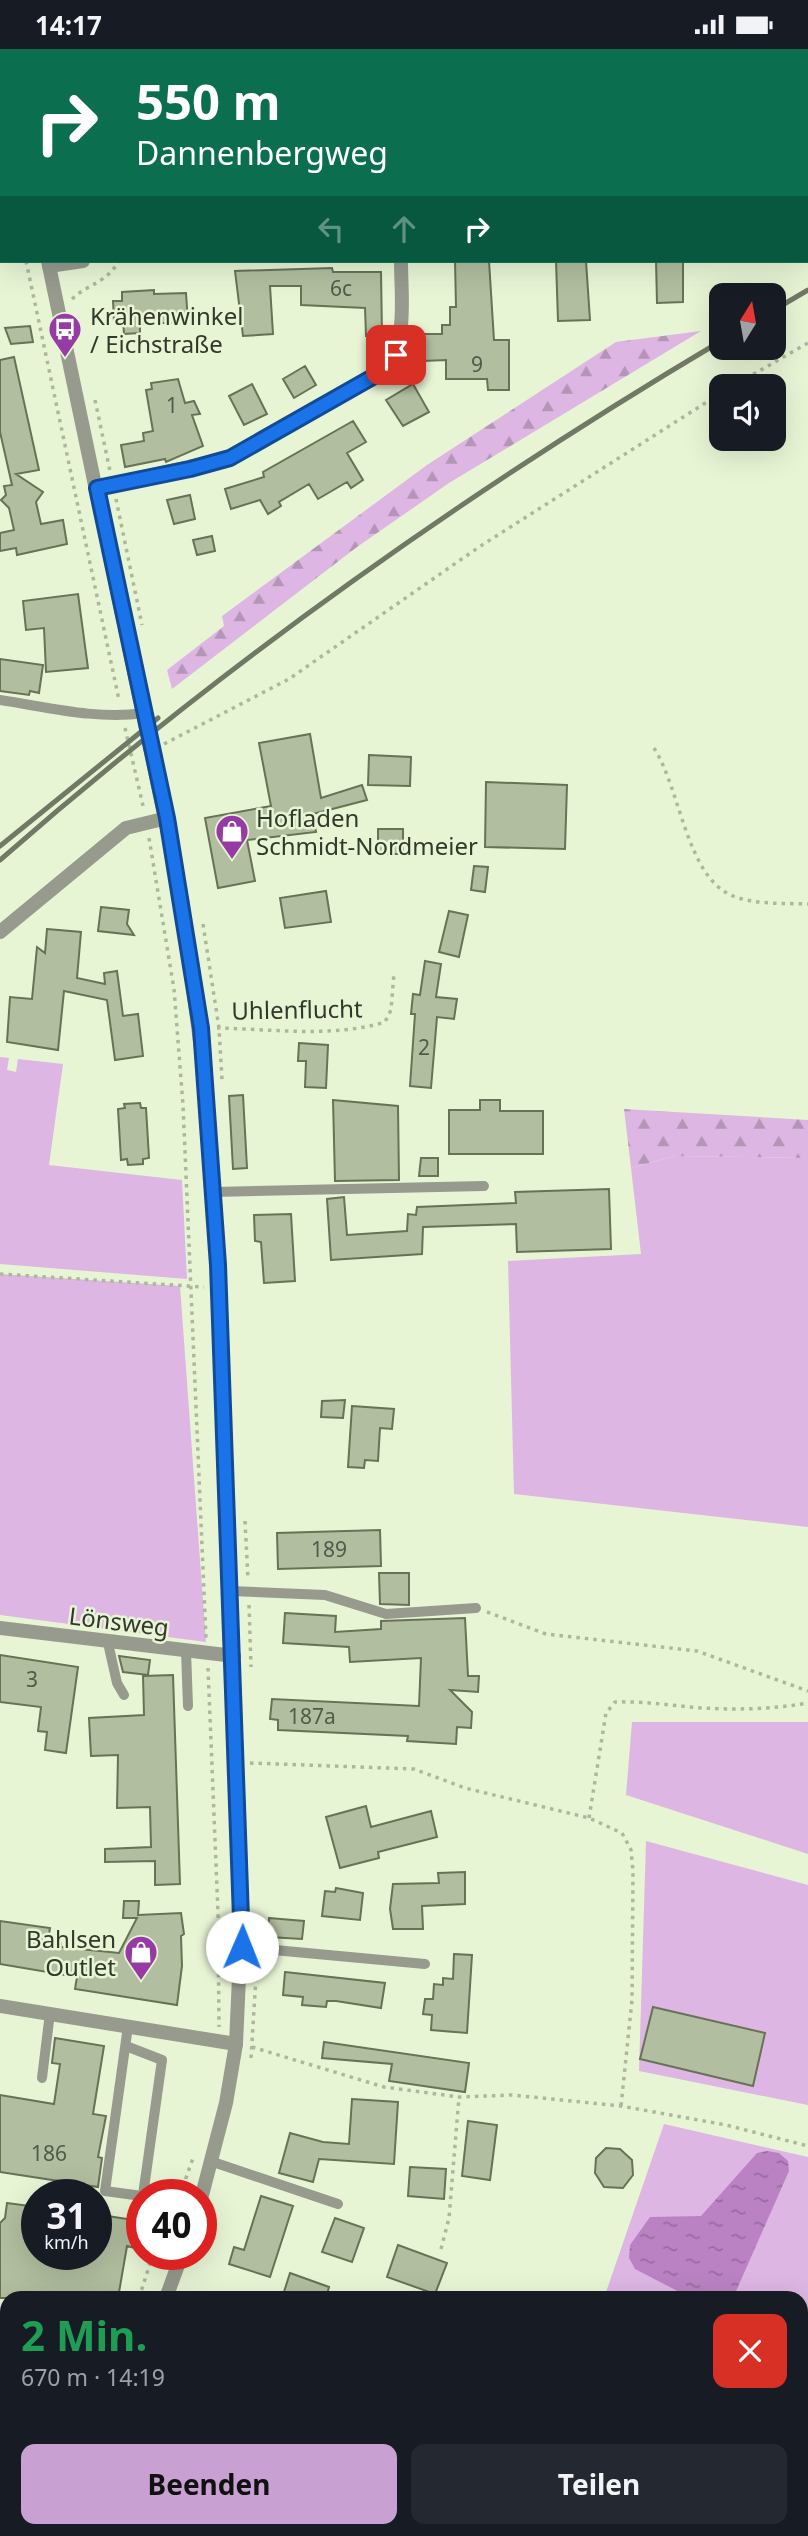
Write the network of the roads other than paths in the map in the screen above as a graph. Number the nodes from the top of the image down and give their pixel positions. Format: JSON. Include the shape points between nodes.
{"nodes":[{"id":1,"x":49,"y":263,"type":"edge"},
{"id":2,"x":401,"y":263,"type":"edge"},
{"id":3,"x":97,"y":488,"type":"junction"},
{"id":4,"x":0,"y":700,"type":"edge"},
{"id":5,"x":144,"y":713,"type":"junction"},
{"id":6,"x":167,"y":818,"type":"junction"},
{"id":7,"x":0,"y":932,"type":"edge"},
{"id":8,"x":484,"y":1186,"type":"dead end"},
{"id":9,"x":214,"y":1192,"type":"junction"},
{"id":10,"x":230,"y":1591,"type":"junction"},
{"id":11,"x":476,"y":1608,"type":"road end"},
{"id":12,"x":0,"y":1629,"type":"edge"},
{"id":13,"x":108,"y":1643,"type":"junction"},
{"id":14,"x":186,"y":1651,"type":"junction"},
{"id":15,"x":234,"y":1656,"type":"junction"},
{"id":16,"x":124,"y":1695,"type":"dead end"},
{"id":17,"x":188,"y":1706,"type":"dead end"},
{"id":18,"x":242,"y":1947,"type":"junction"},
{"id":19,"x":425,"y":1964,"type":"dead end"},
{"id":20,"x":0,"y":2005,"type":"edge"},
{"id":21,"x":50,"y":2013,"type":"junction"},
{"id":22,"x":128,"y":2026,"type":"junction"},
{"id":23,"x":236,"y":2044,"type":"junction"},
{"id":24,"x":126,"y":2046,"type":"junction"},
{"id":25,"x":42,"y":2078,"type":"dead end"},
{"id":26,"x":213,"y":2162,"type":"junction"},
{"id":27,"x":144,"y":2179,"type":"edge"},
{"id":28,"x":207,"y":2179,"type":"edge"},
{"id":29,"x":126,"y":2193,"type":"edge"},
{"id":30,"x":338,"y":2204,"type":"dead end"},
{"id":31,"x":176,"y":2270,"type":"edge"},
{"id":32,"x":169,"y":2291,"type":"edge"}],
"edges":[{"from":1,"to":3,"type":"street"},
{"from":2,"to":3,"type":"street","via":[[401,339],[385,370],[230,458]]},
{"from":3,"to":5,"type":"street"},
{"from":4,"to":5,"type":"lane","via":[[123,716]]},
{"from":5,"to":6,"type":"street"},
{"from":6,"to":7,"type":"street","via":[[126,828]]},
{"from":6,"to":9,"type":"street","via":[[201,1028]]},
{"from":8,"to":9,"type":"lane"},
{"from":9,"to":10,"type":"street"},
{"from":10,"to":11,"type":"lane","via":[[326,1595],[386,1613]]},
{"from":10,"to":15,"type":"street"},
{"from":12,"to":13,"type":"street","name":"Lönsweg"},
{"from":13,"to":14,"type":"street","name":"Lönsweg"},
{"from":13,"to":16,"type":"lane"},
{"from":14,"to":15,"type":"street","name":"Lönsweg"},
{"from":14,"to":17,"type":"lane"},
{"from":15,"to":18,"type":"street"},
{"from":18,"to":19,"type":"lane"},
{"from":18,"to":23,"type":"street"},
{"from":20,"to":21,"type":"street"},
{"from":21,"to":22,"type":"street"},
{"from":21,"to":25,"type":"lane"},
{"from":22,"to":23,"type":"street"},
{"from":22,"to":24,"type":"lane"},
{"from":23,"to":26,"type":"street"},
{"from":24,"to":27,"type":"lane","via":[[162,2060]]},
{"from":24,"to":29,"type":"lane","via":[[105,2191]]},
{"from":26,"to":28,"type":"street"},
{"from":26,"to":30,"type":"lane"},
{"from":31,"to":32,"type":"street"}]}
